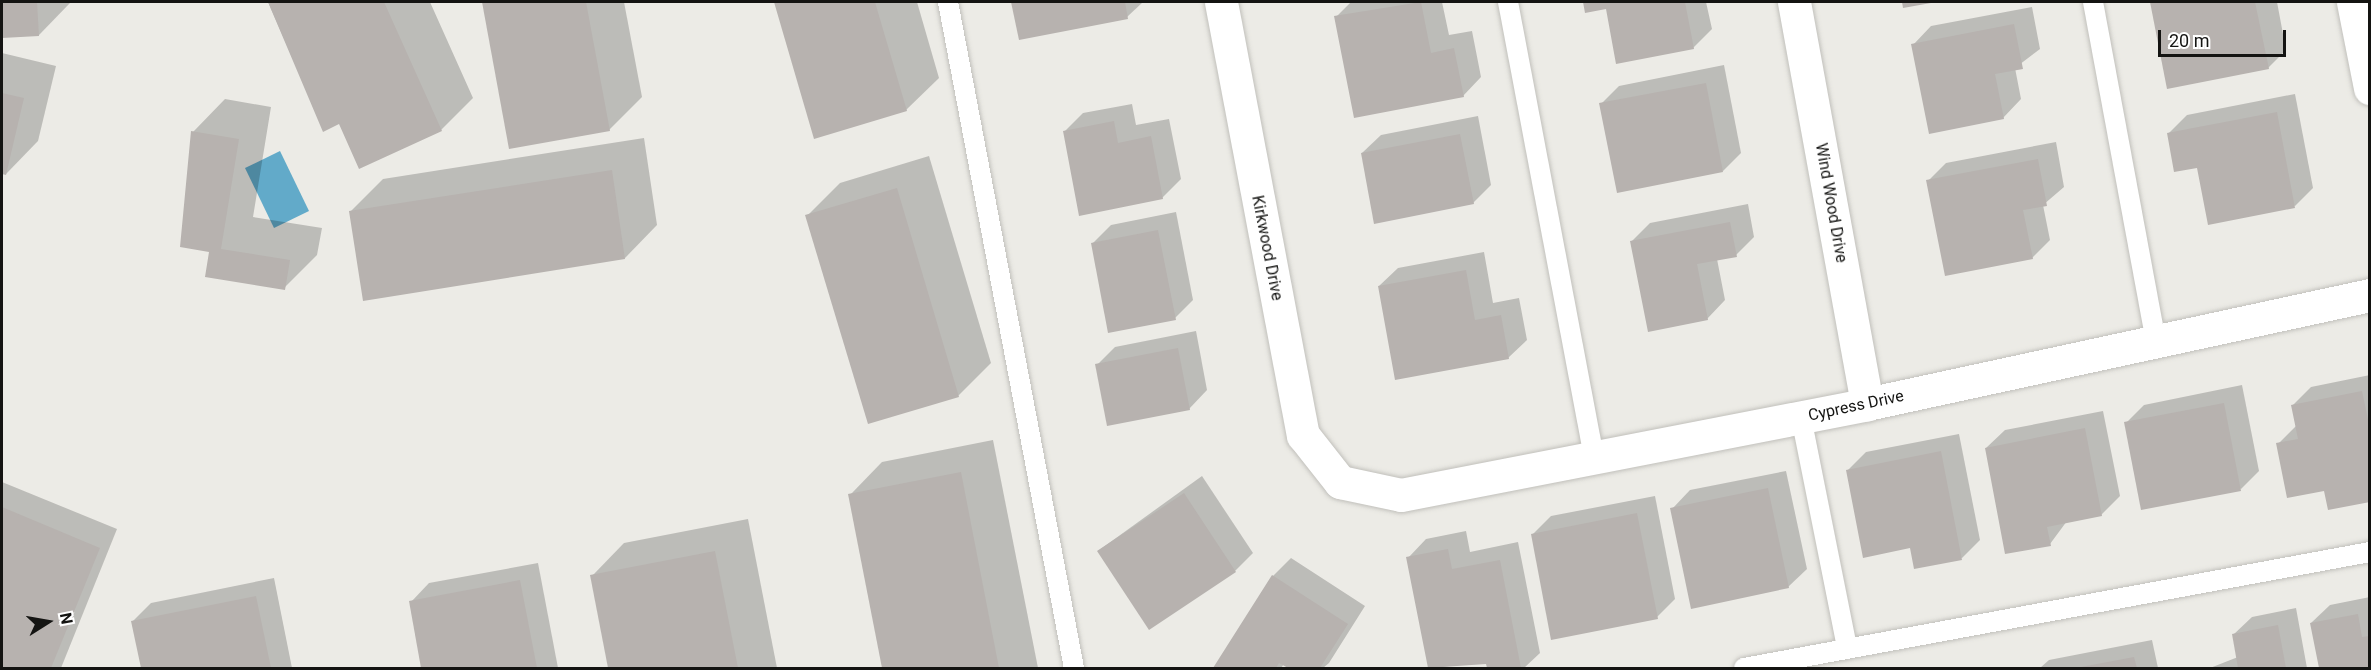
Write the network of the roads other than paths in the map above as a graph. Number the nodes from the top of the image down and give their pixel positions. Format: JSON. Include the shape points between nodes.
{"nodes":[{"id":1,"x":948,"y":2,"type":"edge"},
{"id":2,"x":1221,"y":2,"type":"edge"},
{"id":3,"x":1508,"y":2,"type":"edge"},
{"id":4,"x":1794,"y":2,"type":"edge"},
{"id":5,"x":2092,"y":2,"type":"edge"},
{"id":6,"x":2353,"y":2,"type":"edge"},
{"id":7,"x":2370,"y":88,"type":"edge"},
{"id":8,"x":2370,"y":295,"type":"edge"},
{"id":9,"x":2156,"y":341,"type":"junction"},
{"id":10,"x":1867,"y":404,"type":"junction"},
{"id":11,"x":1801,"y":417,"type":"junction"},
{"id":12,"x":1594,"y":457,"type":"junction"},
{"id":13,"x":1340,"y":482,"type":"joint"},
{"id":14,"x":2370,"y":552,"type":"edge"},
{"id":15,"x":1847,"y":648,"type":"junction"},
{"id":16,"x":1074,"y":669,"type":"edge"},
{"id":17,"x":1744,"y":669,"type":"edge"}],
"edges":[{"from":1,"to":16,"type":"lane"},
{"from":2,"to":13,"type":"street","name":"Kirkwood Drive","via":[[1303,435]]},
{"from":3,"to":12,"type":"lane"},
{"from":4,"to":10,"type":"street","name":"Wind Wood Drive"},
{"from":5,"to":9,"type":"lane"},
{"from":6,"to":7,"type":"street"},
{"from":8,"to":9,"type":"street","name":"Cypress Drive"},
{"from":9,"to":10,"type":"street","name":"Cypress Drive"},
{"from":10,"to":11,"type":"street","name":"Cypress Drive"},
{"from":11,"to":12,"type":"street","name":"Cypress Drive"},
{"from":11,"to":15,"type":"lane"},
{"from":12,"to":13,"type":"street","name":"Cypress Drive","via":[[1401,495]]},
{"from":14,"to":15,"type":"lane"},
{"from":15,"to":17,"type":"lane"}]}
